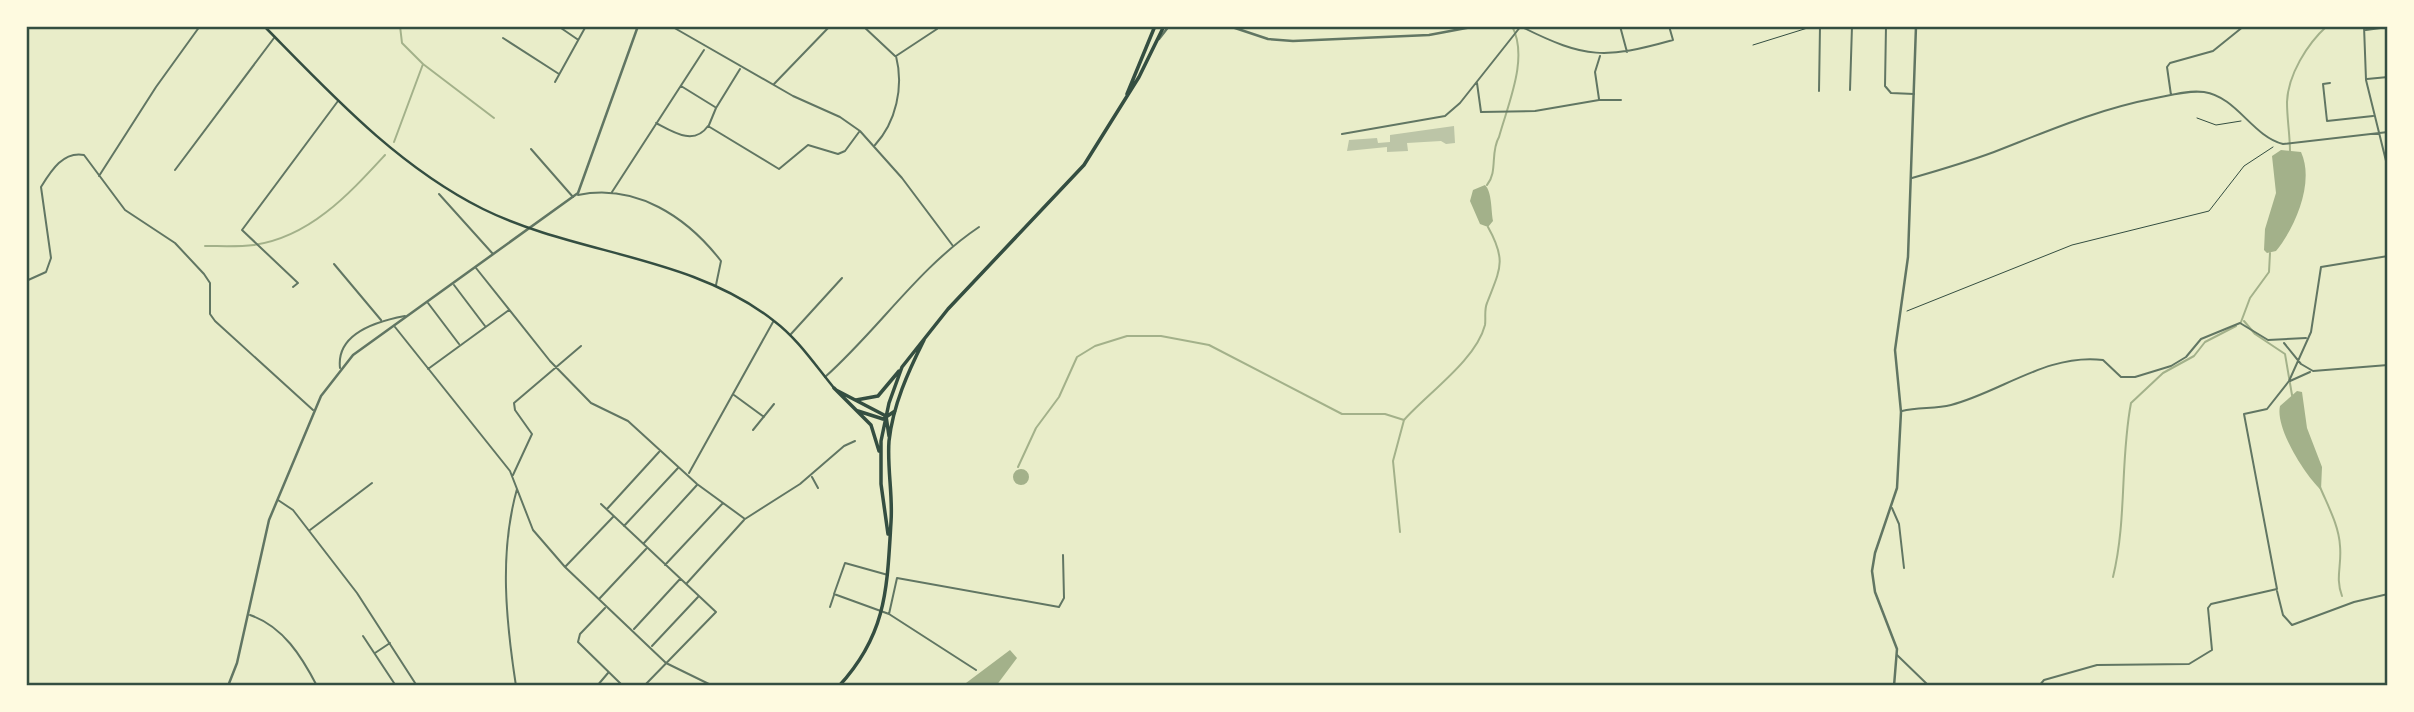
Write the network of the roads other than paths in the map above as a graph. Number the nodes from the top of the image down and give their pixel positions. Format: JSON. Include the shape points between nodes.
{"nodes":[{"id":1,"x":200,"y":26,"type":"edge"},
{"id":2,"x":264,"y":26,"type":"edge"},
{"id":3,"x":558,"y":26,"type":"edge"},
{"id":4,"x":586,"y":26,"type":"edge"},
{"id":5,"x":639,"y":26,"type":"edge"},
{"id":6,"x":671,"y":26,"type":"edge"},
{"id":7,"x":830,"y":26,"type":"edge"},
{"id":8,"x":863,"y":26,"type":"edge"},
{"id":9,"x":1155,"y":26,"type":"edge"},
{"id":10,"x":1166,"y":26,"type":"edge"},
{"id":11,"x":1229,"y":26,"type":"edge"},
{"id":12,"x":1477,"y":26,"type":"edge"},
{"id":13,"x":1521,"y":26,"type":"edge"},
{"id":14,"x":1620,"y":26,"type":"edge"},
{"id":15,"x":1669,"y":26,"type":"edge"},
{"id":16,"x":1820,"y":26,"type":"edge"},
{"id":17,"x":1852,"y":26,"type":"edge"},
{"id":18,"x":1886,"y":26,"type":"edge"},
{"id":19,"x":1916,"y":26,"type":"edge"},
{"id":20,"x":2244,"y":26,"type":"edge"},
{"id":21,"x":2364,"y":26,"type":"edge"},
{"id":22,"x":2388,"y":27,"type":"edge"},
{"id":23,"x":937,"y":29,"type":"dead end"},
{"id":24,"x":2365,"y":30,"type":"junction"},
{"id":25,"x":275,"y":37,"type":"junction"},
{"id":26,"x":503,"y":38,"type":"dead end"},
{"id":27,"x":578,"y":40,"type":"junction"},
{"id":28,"x":706,"y":48,"type":"junction"},
{"id":29,"x":1628,"y":53,"type":"junction"},
{"id":30,"x":1600,"y":55,"type":"junction"},
{"id":31,"x":896,"y":56,"type":"junction"},
{"id":32,"x":741,"y":67,"type":"junction"},
{"id":33,"x":559,"y":74,"type":"junction"},
{"id":34,"x":2388,"y":76,"type":"edge"},
{"id":35,"x":2366,"y":80,"type":"junction"},
{"id":36,"x":555,"y":82,"type":"dead end"},
{"id":37,"x":1477,"y":82,"type":"junction"},
{"id":38,"x":2330,"y":83,"type":"dead end"},
{"id":39,"x":773,"y":85,"type":"junction"},
{"id":40,"x":680,"y":86,"type":"junction"},
{"id":41,"x":1850,"y":90,"type":"dead end"},
{"id":42,"x":1819,"y":91,"type":"dead end"},
{"id":43,"x":1914,"y":93,"type":"junction"},
{"id":44,"x":2171,"y":95,"type":"junction"},
{"id":45,"x":339,"y":100,"type":"junction"},
{"id":46,"x":1599,"y":100,"type":"junction"},
{"id":47,"x":1620,"y":100,"type":"dead end"},
{"id":48,"x":716,"y":108,"type":"junction"},
{"id":49,"x":1121,"y":109,"type":"junction"},
{"id":50,"x":2374,"y":116,"type":"junction"},
{"id":51,"x":656,"y":123,"type":"junction"},
{"id":52,"x":708,"y":126,"type":"junction"},
{"id":53,"x":860,"y":131,"type":"junction"},
{"id":54,"x":2388,"y":132,"type":"edge"},
{"id":55,"x":1342,"y":134,"type":"dead end"},
{"id":56,"x":2379,"y":134,"type":"junction"},
{"id":57,"x":874,"y":145,"type":"junction"},
{"id":58,"x":531,"y":149,"type":"dead end"},
{"id":59,"x":2388,"y":169,"type":"edge"},
{"id":60,"x":176,"y":170,"type":"dead end"},
{"id":61,"x":99,"y":177,"type":"junction"},
{"id":62,"x":1911,"y":178,"type":"junction"},
{"id":63,"x":611,"y":192,"type":"junction"},
{"id":64,"x":439,"y":194,"type":"dead end"},
{"id":65,"x":575,"y":197,"type":"junction"},
{"id":66,"x":979,"y":227,"type":"dead end"},
{"id":67,"x":530,"y":229,"type":"junction"},
{"id":68,"x":953,"y":246,"type":"junction"},
{"id":69,"x":493,"y":255,"type":"junction"},
{"id":70,"x":2388,"y":256,"type":"edge"},
{"id":71,"x":334,"y":264,"type":"dead end"},
{"id":72,"x":476,"y":268,"type":"junction"},
{"id":73,"x":842,"y":278,"type":"dead end"},
{"id":74,"x":26,"y":281,"type":"edge"},
{"id":75,"x":454,"y":285,"type":"junction"},
{"id":76,"x":716,"y":285,"type":"junction"},
{"id":77,"x":293,"y":287,"type":"dead end"},
{"id":78,"x":428,"y":303,"type":"junction"},
{"id":79,"x":510,"y":310,"type":"junction"},
{"id":80,"x":410,"y":316,"type":"junction"},
{"id":81,"x":774,"y":320,"type":"junction"},
{"id":82,"x":381,"y":321,"type":"junction"},
{"id":83,"x":394,"y":327,"type":"junction"},
{"id":84,"x":485,"y":327,"type":"junction"},
{"id":85,"x":790,"y":334,"type":"junction"},
{"id":86,"x":926,"y":335,"type":"junction"},
{"id":87,"x":2308,"y":338,"type":"junction"},
{"id":88,"x":2284,"y":342,"type":"junction"},
{"id":89,"x":460,"y":345,"type":"junction"},
{"id":90,"x":581,"y":346,"type":"dead end"},
{"id":91,"x":2297,"y":359,"type":"junction"},
{"id":92,"x":2388,"y":365,"type":"edge"},
{"id":93,"x":902,"y":367,"type":"junction"},
{"id":94,"x":340,"y":369,"type":"junction"},
{"id":95,"x":557,"y":369,"type":"junction"},
{"id":96,"x":427,"y":370,"type":"junction"},
{"id":97,"x":2313,"y":371,"type":"junction"},
{"id":98,"x":825,"y":377,"type":"junction"},
{"id":99,"x":2289,"y":382,"type":"junction"},
{"id":100,"x":834,"y":388,"type":"junction"},
{"id":101,"x":734,"y":395,"type":"junction"},
{"id":102,"x":853,"y":400,"type":"junction"},
{"id":103,"x":774,"y":404,"type":"dead end"},
{"id":104,"x":313,"y":410,"type":"junction"},
{"id":105,"x":856,"y":410,"type":"junction"},
{"id":106,"x":895,"y":411,"type":"junction"},
{"id":107,"x":1901,"y":412,"type":"junction"},
{"id":108,"x":764,"y":417,"type":"junction"},
{"id":109,"x":886,"y":418,"type":"junction"},
{"id":110,"x":753,"y":430,"type":"dead end"},
{"id":111,"x":890,"y":438,"type":"junction"},
{"id":112,"x":855,"y":441,"type":"dead end"},
{"id":113,"x":660,"y":451,"type":"junction"},
{"id":114,"x":881,"y":457,"type":"junction"},
{"id":115,"x":678,"y":467,"type":"junction"},
{"id":116,"x":689,"y":474,"type":"junction"},
{"id":117,"x":811,"y":476,"type":"junction"},
{"id":118,"x":513,"y":477,"type":"junction"},
{"id":119,"x":372,"y":483,"type":"dead end"},
{"id":120,"x":697,"y":484,"type":"junction"},
{"id":121,"x":818,"y":488,"type":"dead end"},
{"id":122,"x":517,"y":489,"type":"junction"},
{"id":123,"x":277,"y":499,"type":"junction"},
{"id":124,"x":724,"y":502,"type":"junction"},
{"id":125,"x":601,"y":503,"type":"dead end"},
{"id":126,"x":1892,"y":508,"type":"junction"},
{"id":127,"x":607,"y":509,"type":"junction"},
{"id":128,"x":614,"y":516,"type":"junction"},
{"id":129,"x":745,"y":519,"type":"junction"},
{"id":130,"x":624,"y":526,"type":"junction"},
{"id":131,"x":309,"y":530,"type":"junction"},
{"id":132,"x":888,"y":534,"type":"junction"},
{"id":133,"x":643,"y":544,"type":"junction"},
{"id":134,"x":647,"y":548,"type":"junction"},
{"id":135,"x":1063,"y":555,"type":"dead end"},
{"id":136,"x":665,"y":565,"type":"junction"},
{"id":137,"x":565,"y":568,"type":"junction"},
{"id":138,"x":1903,"y":568,"type":"dead end"},
{"id":139,"x":889,"y":575,"type":"junction"},
{"id":140,"x":681,"y":579,"type":"junction"},
{"id":141,"x":686,"y":584,"type":"junction"},
{"id":142,"x":2277,"y":589,"type":"junction"},
{"id":143,"x":834,"y":594,"type":"junction"},
{"id":144,"x":2388,"y":594,"type":"edge"},
{"id":145,"x":699,"y":596,"type":"junction"},
{"id":146,"x":599,"y":599,"type":"junction"},
{"id":147,"x":606,"y":607,"type":"junction"},
{"id":148,"x":830,"y":607,"type":"dead end"},
{"id":149,"x":883,"y":611,"type":"junction"},
{"id":150,"x":889,"y":614,"type":"junction"},
{"id":151,"x":248,"y":615,"type":"junction"},
{"id":152,"x":632,"y":630,"type":"junction"},
{"id":153,"x":363,"y":636,"type":"dead end"},
{"id":154,"x":391,"y":642,"type":"junction"},
{"id":155,"x":650,"y":647,"type":"junction"},
{"id":156,"x":374,"y":653,"type":"junction"},
{"id":157,"x":1897,"y":655,"type":"junction"},
{"id":158,"x":666,"y":663,"type":"junction"},
{"id":159,"x":976,"y":670,"type":"dead end"},
{"id":160,"x":609,"y":673,"type":"junction"},
{"id":161,"x":228,"y":686,"type":"edge"},
{"id":162,"x":317,"y":686,"type":"edge"},
{"id":163,"x":396,"y":686,"type":"edge"},
{"id":164,"x":418,"y":686,"type":"edge"},
{"id":165,"x":516,"y":686,"type":"edge"},
{"id":166,"x":597,"y":686,"type":"edge"},
{"id":167,"x":623,"y":686,"type":"edge"},
{"id":168,"x":644,"y":686,"type":"edge"},
{"id":169,"x":713,"y":686,"type":"edge"},
{"id":170,"x":839,"y":686,"type":"edge"},
{"id":171,"x":1894,"y":686,"type":"edge"},
{"id":172,"x":1929,"y":686,"type":"edge"},
{"id":173,"x":2039,"y":686,"type":"edge"}],
"edges":[{"from":1,"to":61,"type":"street"},
{"from":2,"to":25,"type":"main road"},
{"from":3,"to":27,"type":"street"},
{"from":4,"to":27,"type":"street"},
{"from":5,"to":65,"type":"street"},
{"from":6,"to":28,"type":"street"},
{"from":7,"to":39,"type":"street"},
{"from":8,"to":31,"type":"street"},
{"from":9,"to":49,"type":"main road"},
{"from":10,"to":49,"type":"main road"},
{"from":11,"to":12,"type":"street","via":[[1268,39],[1293,41],[1429,36]]},
{"from":13,"to":30,"type":"street","via":[[1559,45]]},
{"from":13,"to":37,"type":"street"},
{"from":14,"to":29,"type":"street"},
{"from":15,"to":29,"type":"street","via":[[1673,40]]},
{"from":16,"to":42,"type":"street"},
{"from":17,"to":41,"type":"street"},
{"from":18,"to":43,"type":"street","via":[[1885,86],[1891,93]]},
{"from":19,"to":43,"type":"street"},
{"from":20,"to":44,"type":"street","via":[[2213,51],[2170,63]]},
{"from":21,"to":24,"type":"street"},
{"from":22,"to":24,"type":"street"},
{"from":23,"to":31,"type":"street"},
{"from":24,"to":35,"type":"street"},
{"from":25,"to":45,"type":"main road"},
{"from":25,"to":60,"type":"street"},
{"from":26,"to":33,"type":"street"},
{"from":27,"to":33,"type":"street"},
{"from":28,"to":32,"type":"street"},
{"from":28,"to":40,"type":"street"},
{"from":29,"to":30,"type":"street"},
{"from":30,"to":46,"type":"street","via":[[1595,72]]},
{"from":31,"to":57,"type":"street","via":[[895,109],[887,133]]},
{"from":32,"to":39,"type":"street"},
{"from":32,"to":48,"type":"street"},
{"from":33,"to":36,"type":"street"},
{"from":34,"to":35,"type":"street"},
{"from":35,"to":50,"type":"street"},
{"from":37,"to":46,"type":"street","via":[[1481,112],[1535,111]]},
{"from":37,"to":55,"type":"street","via":[[1445,116]]},
{"from":38,"to":50,"type":"street","via":[[2323,84],[2327,121]]},
{"from":39,"to":53,"type":"street"},
{"from":40,"to":48,"type":"street"},
{"from":40,"to":51,"type":"street"},
{"from":43,"to":62,"type":"street"},
{"from":44,"to":56,"type":"street","via":[[2205,92],[2226,102],[2277,143]]},
{"from":44,"to":62,"type":"street","via":[[2076,118],[1995,152]]},
{"from":45,"to":67,"type":"main road","via":[[421,172]]},
{"from":45,"to":77,"type":"street","via":[[242,230],[298,283]]},
{"from":46,"to":47,"type":"street"},
{"from":48,"to":52,"type":"street"},
{"from":49,"to":86,"type":"main road","via":[[1084,165]]},
{"from":50,"to":56,"type":"street"},
{"from":51,"to":52,"type":"street","via":[[679,136],[691,137]]},
{"from":51,"to":63,"type":"street"},
{"from":52,"to":53,"type":"street","via":[[779,169],[808,145],[838,154],[845,151]]},
{"from":53,"to":57,"type":"street"},
{"from":54,"to":56,"type":"street"},
{"from":56,"to":59,"type":"street"},
{"from":57,"to":68,"type":"street"},
{"from":58,"to":65,"type":"street"},
{"from":61,"to":74,"type":"street","via":[[84,155],[75,153],[65,157],[41,187],[51,258],[46,272]]},
{"from":61,"to":104,"type":"street","via":[[125,210],[187,254],[209,283],[210,314]]},
{"from":62,"to":107,"type":"street","via":[[1908,257],[1895,357]]},
{"from":63,"to":65,"type":"street"},
{"from":63,"to":76,"type":"street","via":[[649,202],[686,224],[721,263]]},
{"from":64,"to":69,"type":"street"},
{"from":65,"to":67,"type":"street"},
{"from":66,"to":68,"type":"street"},
{"from":67,"to":69,"type":"street"},
{"from":67,"to":76,"type":"main road"},
{"from":68,"to":98,"type":"street"},
{"from":69,"to":72,"type":"street"},
{"from":70,"to":87,"type":"street","via":[[2322,267]]},
{"from":71,"to":82,"type":"street"},
{"from":72,"to":75,"type":"street"},
{"from":72,"to":79,"type":"street"},
{"from":73,"to":85,"type":"street"},
{"from":75,"to":78,"type":"street"},
{"from":75,"to":84,"type":"street"},
{"from":76,"to":81,"type":"main road"},
{"from":78,"to":80,"type":"street"},
{"from":78,"to":89,"type":"street"},
{"from":79,"to":84,"type":"street"},
{"from":79,"to":95,"type":"street"},
{"from":80,"to":82,"type":"street"},
{"from":80,"to":83,"type":"street"},
{"from":81,"to":85,"type":"main road"},
{"from":81,"to":101,"type":"street"},
{"from":82,"to":94,"type":"street","via":[[351,339],[341,354]]},
{"from":83,"to":94,"type":"street"},
{"from":83,"to":96,"type":"street"},
{"from":84,"to":89,"type":"street"},
{"from":85,"to":98,"type":"main road"},
{"from":86,"to":93,"type":"main road"},
{"from":86,"to":106,"type":"main road"},
{"from":87,"to":88,"type":"street"},
{"from":87,"to":91,"type":"street"},
{"from":88,"to":91,"type":"street"},
{"from":88,"to":107,"type":"street","via":[[2269,340],[2241,323],[2201,339],[2172,366],[2135,377],[2122,377],[2103,360],[2087,359],[2022,376],[1948,406]]},
{"from":89,"to":96,"type":"street"},
{"from":90,"to":95,"type":"street"},
{"from":91,"to":97,"type":"street"},
{"from":91,"to":99,"type":"street"},
{"from":92,"to":97,"type":"street"},
{"from":93,"to":102,"type":"main road","via":[[878,396]]},
{"from":93,"to":109,"type":"main road"},
{"from":94,"to":104,"type":"street"},
{"from":95,"to":113,"type":"street","via":[[591,403],[628,421]]},
{"from":95,"to":118,"type":"street","via":[[513,405],[532,434]]},
{"from":96,"to":118,"type":"street"},
{"from":97,"to":99,"type":"street"},
{"from":98,"to":100,"type":"main road"},
{"from":99,"to":142,"type":"street","via":[[2267,410],[2244,414]]},
{"from":100,"to":102,"type":"main road"},
{"from":100,"to":105,"type":"main road"},
{"from":101,"to":108,"type":"street"},
{"from":101,"to":116,"type":"street"},
{"from":102,"to":109,"type":"main road"},
{"from":103,"to":108,"type":"street"},
{"from":104,"to":123,"type":"street"},
{"from":105,"to":109,"type":"main road"},
{"from":105,"to":114,"type":"main road","via":[[873,428]]},
{"from":106,"to":109,"type":"main road"},
{"from":106,"to":111,"type":"main road"},
{"from":107,"to":126,"type":"street"},
{"from":108,"to":110,"type":"street"},
{"from":109,"to":111,"type":"main road"},
{"from":109,"to":114,"type":"main road"},
{"from":111,"to":132,"type":"main road"},
{"from":112,"to":117,"type":"street"},
{"from":113,"to":115,"type":"street"},
{"from":113,"to":127,"type":"street"},
{"from":114,"to":132,"type":"main road"},
{"from":115,"to":116,"type":"street"},
{"from":115,"to":130,"type":"street"},
{"from":116,"to":120,"type":"street"},
{"from":117,"to":121,"type":"street"},
{"from":117,"to":129,"type":"street"},
{"from":118,"to":122,"type":"street"},
{"from":119,"to":131,"type":"street"},
{"from":120,"to":124,"type":"street"},
{"from":120,"to":133,"type":"street"},
{"from":122,"to":137,"type":"street","via":[[533,530]]},
{"from":122,"to":165,"type":"street","via":[[506,552]]},
{"from":123,"to":131,"type":"street"},
{"from":123,"to":151,"type":"street"},
{"from":124,"to":129,"type":"street"},
{"from":124,"to":136,"type":"street"},
{"from":125,"to":127,"type":"street"},
{"from":126,"to":138,"type":"street","via":[[1899,524]]},
{"from":126,"to":157,"type":"street","via":[[1875,552],[1872,575]]},
{"from":127,"to":128,"type":"street"},
{"from":128,"to":130,"type":"street"},
{"from":128,"to":137,"type":"street"},
{"from":129,"to":141,"type":"street"},
{"from":130,"to":133,"type":"street"},
{"from":131,"to":154,"type":"street"},
{"from":132,"to":139,"type":"main road"},
{"from":133,"to":134,"type":"street"},
{"from":134,"to":136,"type":"street"},
{"from":134,"to":146,"type":"street"},
{"from":135,"to":150,"type":"street","via":[[1065,598],[1059,607],[897,578]]},
{"from":136,"to":140,"type":"street"},
{"from":137,"to":146,"type":"street"},
{"from":139,"to":143,"type":"street","via":[[845,563]]},
{"from":139,"to":149,"type":"main road"},
{"from":140,"to":141,"type":"street"},
{"from":140,"to":152,"type":"street"},
{"from":141,"to":145,"type":"street"},
{"from":142,"to":144,"type":"street","via":[[2281,611],[2292,625]]},
{"from":142,"to":173,"type":"street","via":[[2211,604],[2212,650],[2189,664],[2096,664],[2044,680]]},
{"from":143,"to":148,"type":"street"},
{"from":143,"to":149,"type":"street"},
{"from":145,"to":155,"type":"street"},
{"from":145,"to":158,"type":"street","via":[[716,612]]},
{"from":146,"to":147,"type":"street"},
{"from":147,"to":152,"type":"street"},
{"from":147,"to":160,"type":"street","via":[[577,638]]},
{"from":149,"to":150,"type":"street"},
{"from":149,"to":170,"type":"main road","via":[[873,641]]},
{"from":150,"to":159,"type":"street"},
{"from":151,"to":161,"type":"street"},
{"from":151,"to":162,"type":"street","via":[[269,624],[289,642]]},
{"from":152,"to":155,"type":"street"},
{"from":153,"to":156,"type":"street"},
{"from":154,"to":156,"type":"street"},
{"from":154,"to":164,"type":"street"},
{"from":155,"to":158,"type":"street"},
{"from":156,"to":163,"type":"street"},
{"from":157,"to":171,"type":"street"},
{"from":157,"to":172,"type":"street"},
{"from":158,"to":168,"type":"street"},
{"from":158,"to":169,"type":"street"},
{"from":160,"to":166,"type":"street"},
{"from":160,"to":167,"type":"street"}]}
